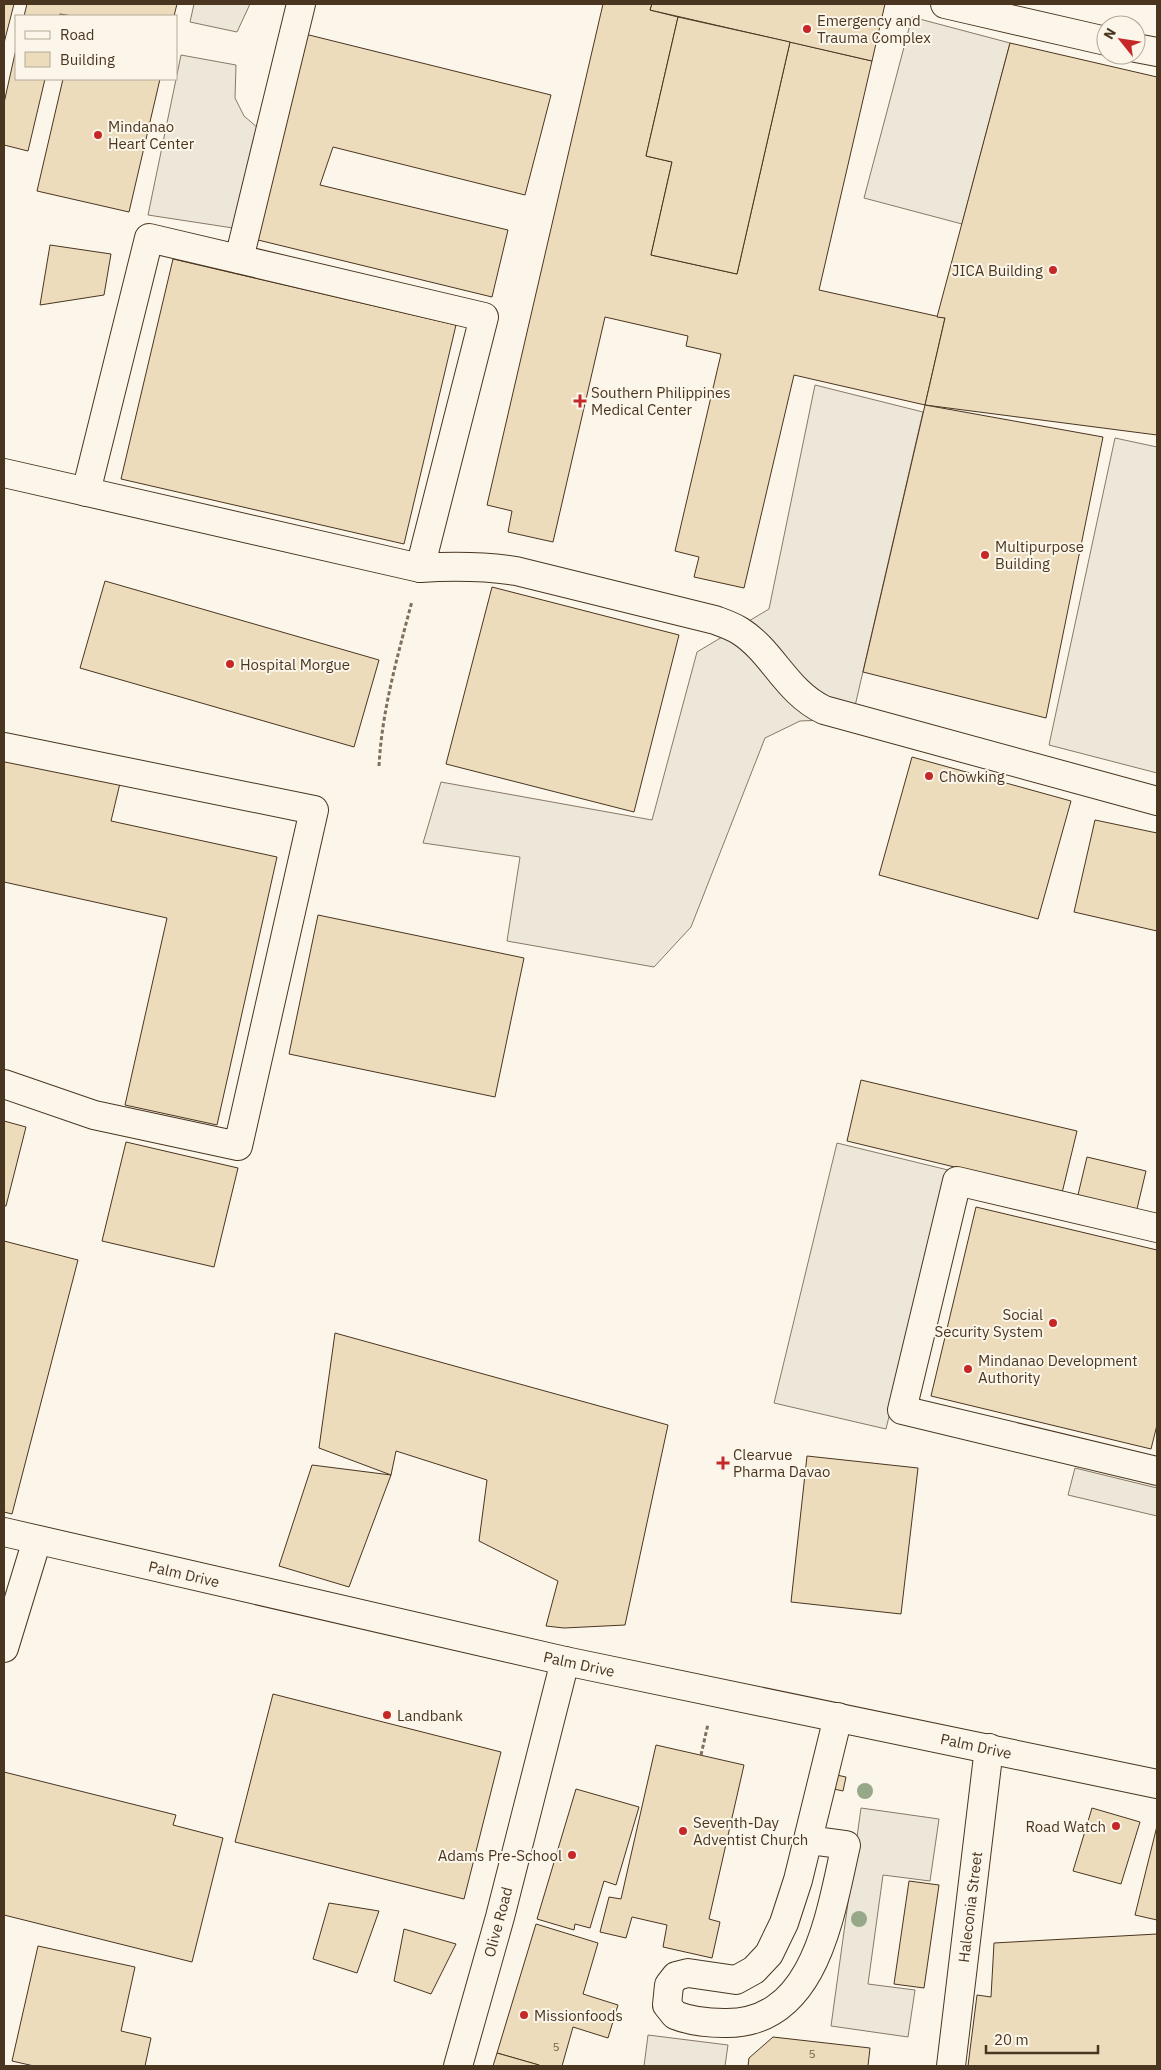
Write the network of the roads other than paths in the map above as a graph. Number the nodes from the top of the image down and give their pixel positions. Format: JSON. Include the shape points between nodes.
{"nodes":[{"id":1,"x":301,"y":4,"type":"edge"},
{"id":2,"x":945,"y":4,"type":"edge"},
{"id":3,"x":986,"y":8,"type":"edge"},
{"id":4,"x":1096,"y":38,"type":"edge"},
{"id":5,"x":239,"y":258,"type":"junction"},
{"id":6,"x":4,"y":473,"type":"edge"},
{"id":7,"x":86,"y":492,"type":"junction"},
{"id":8,"x":420,"y":568,"type":"junction"},
{"id":9,"x":4,"y":747,"type":"edge"},
{"id":10,"x":1157,"y":801,"type":"edge"},
{"id":11,"x":4,"y":1084,"type":"edge"},
{"id":12,"x":1157,"y":1228,"type":"edge"},
{"id":13,"x":1157,"y":1471,"type":"edge"},
{"id":14,"x":4,"y":1532,"type":"edge"},
{"id":15,"x":37,"y":1540,"type":"junction"},
{"id":16,"x":4,"y":1648,"type":"edge"},
{"id":17,"x":565,"y":1661,"type":"junction"},
{"id":18,"x":838,"y":1717,"type":"junction"},
{"id":19,"x":989,"y":1748,"type":"junction"},
{"id":20,"x":1157,"y":1784,"type":"edge"},
{"id":21,"x":809,"y":1840,"type":"junction"},
{"id":22,"x":458,"y":2066,"type":"edge"},
{"id":23,"x":951,"y":2066,"type":"edge"}],
"edges":[{"from":1,"to":5,"type":"street"},
{"from":2,"to":3,"type":"street"},
{"from":3,"to":4,"type":"street"},
{"from":5,"to":7,"type":"street","via":[[150,238]]},
{"from":5,"to":8,"type":"street","via":[[484,317]]},
{"from":6,"to":7,"type":"street"},
{"from":7,"to":8,"type":"street"},
{"from":8,"to":10,"type":"street","via":[[485,566],[516,571],[715,620],[739,630],[758,646],[809,703],[824,710]]},
{"from":9,"to":11,"type":"street","via":[[314,810],[238,1146],[94,1115]]},
{"from":12,"to":13,"type":"street","via":[[957,1181],[902,1410]]},
{"from":14,"to":15,"type":"street","name":"Palm Drive"},
{"from":15,"to":16,"type":"street"},
{"from":15,"to":17,"type":"street","name":"Palm Drive"},
{"from":17,"to":18,"type":"street","name":"Palm Drive"},
{"from":17,"to":22,"type":"street","name":"Olive Road","via":[[500,1917]]},
{"from":18,"to":19,"type":"street","name":"Palm Drive"},
{"from":18,"to":21,"type":"street"},
{"from":19,"to":20,"type":"street","name":"Palm Drive"},
{"from":19,"to":23,"type":"street","name":"Haleconia Street"},
{"from":21,"to":21,"type":"street","via":[[846,1845],[814,1962],[798,1988],[781,2007],[761,2018],[742,2023],[716,2023],[675,2015],[667,2005],[669,1985],[676,1976],[688,1974],[736,1980],[754,1970],[769,1954],[784,1923]]}]}
